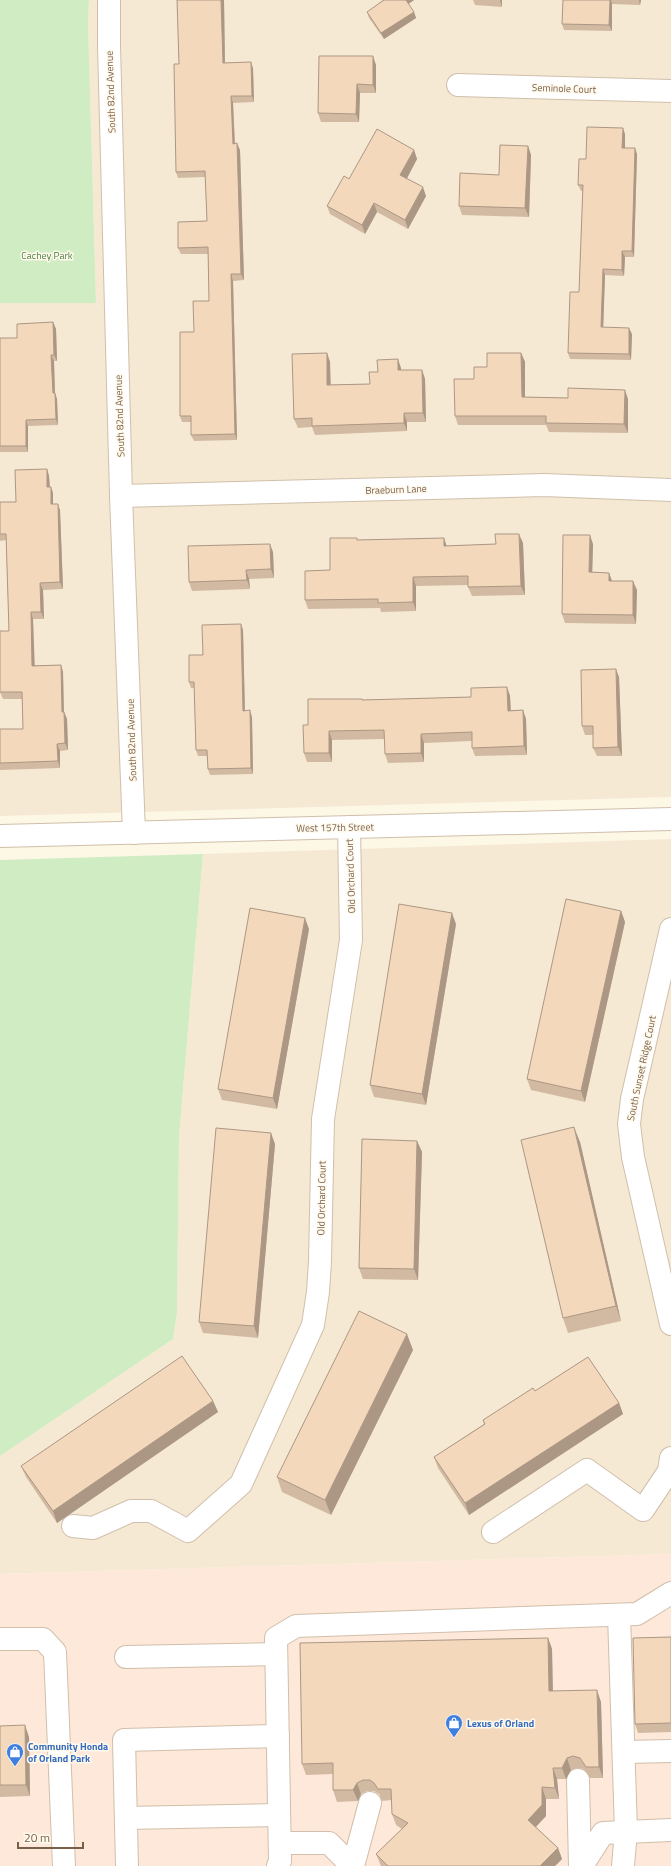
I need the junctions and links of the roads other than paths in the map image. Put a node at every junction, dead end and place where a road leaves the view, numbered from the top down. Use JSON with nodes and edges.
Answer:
{"nodes":[{"id":1,"x":109,"y":0,"type":"edge"},
{"id":2,"x":458,"y":85,"type":"dead end"},
{"id":3,"x":671,"y":91,"type":"edge"},
{"id":4,"x":671,"y":490,"type":"edge"},
{"id":5,"x":121,"y":496,"type":"junction"},
{"id":6,"x":671,"y":819,"type":"edge"},
{"id":7,"x":349,"y":827,"type":"junction"},
{"id":8,"x":134,"y":832,"type":"junction"},
{"id":9,"x":0,"y":836,"type":"edge"},
{"id":10,"x":671,"y":929,"type":"edge"},
{"id":11,"x":671,"y":1324,"type":"edge"},
{"id":12,"x":671,"y":1458,"type":"edge"},
{"id":13,"x":73,"y":1526,"type":"dead end"},
{"id":14,"x":493,"y":1532,"type":"dead end"},
{"id":15,"x":671,"y":1592,"type":"edge"},
{"id":16,"x":620,"y":1615,"type":"junction"},
{"id":17,"x":0,"y":1639,"type":"edge"},
{"id":18,"x":276,"y":1654,"type":"junction"},
{"id":19,"x":126,"y":1657,"type":"dead end"},
{"id":20,"x":278,"y":1736,"type":"junction"},
{"id":21,"x":671,"y":1751,"type":"edge"},
{"id":22,"x":624,"y":1752,"type":"junction"},
{"id":23,"x":578,"y":1780,"type":"dead end"},
{"id":24,"x":370,"y":1804,"type":"dead end"},
{"id":25,"x":279,"y":1815,"type":"junction"},
{"id":26,"x":126,"y":1818,"type":"junction"},
{"id":27,"x":671,"y":1830,"type":"edge"},
{"id":28,"x":626,"y":1831,"type":"junction"},
{"id":29,"x":280,"y":1843,"type":"junction"},
{"id":30,"x":64,"y":1866,"type":"edge"},
{"id":31,"x":127,"y":1866,"type":"edge"},
{"id":32,"x":278,"y":1866,"type":"edge"},
{"id":33,"x":352,"y":1866,"type":"edge"},
{"id":34,"x":581,"y":1866,"type":"edge"},
{"id":35,"x":623,"y":1866,"type":"edge"}],
"edges":[{"from":1,"to":5,"type":"street","name":"South 82nd Avenue"},
{"from":2,"to":3,"type":"street","name":"Seminole Court"},
{"from":4,"to":5,"type":"street","name":"Braeburn Lane"},
{"from":5,"to":8,"type":"street","name":"South 82nd Avenue"},
{"from":6,"to":7,"type":"street","name":"West 157th Street"},
{"from":7,"to":8,"type":"street","name":"West 157th Street"},
{"from":7,"to":13,"type":"street","name":"Old Orchard Court"},
{"from":8,"to":9,"type":"street","name":"West 157th Street"},
{"from":10,"to":11,"type":"street","name":"South Sunset Ridge Court"},
{"from":12,"to":14,"type":"street"},
{"from":15,"to":16,"type":"street"},
{"from":16,"to":18,"type":"street"},
{"from":16,"to":22,"type":"street"},
{"from":17,"to":30,"type":"street"},
{"from":18,"to":19,"type":"street"},
{"from":18,"to":20,"type":"street"},
{"from":20,"to":25,"type":"street"},
{"from":20,"to":26,"type":"street"},
{"from":21,"to":22,"type":"street"},
{"from":22,"to":28,"type":"street"},
{"from":23,"to":34,"type":"street"},
{"from":24,"to":33,"type":"street"},
{"from":25,"to":26,"type":"street"},
{"from":25,"to":29,"type":"street"},
{"from":26,"to":31,"type":"street"},
{"from":27,"to":28,"type":"street"},
{"from":28,"to":34,"type":"street"},
{"from":28,"to":35,"type":"street"},
{"from":29,"to":32,"type":"street"},
{"from":29,"to":33,"type":"street"}]}
